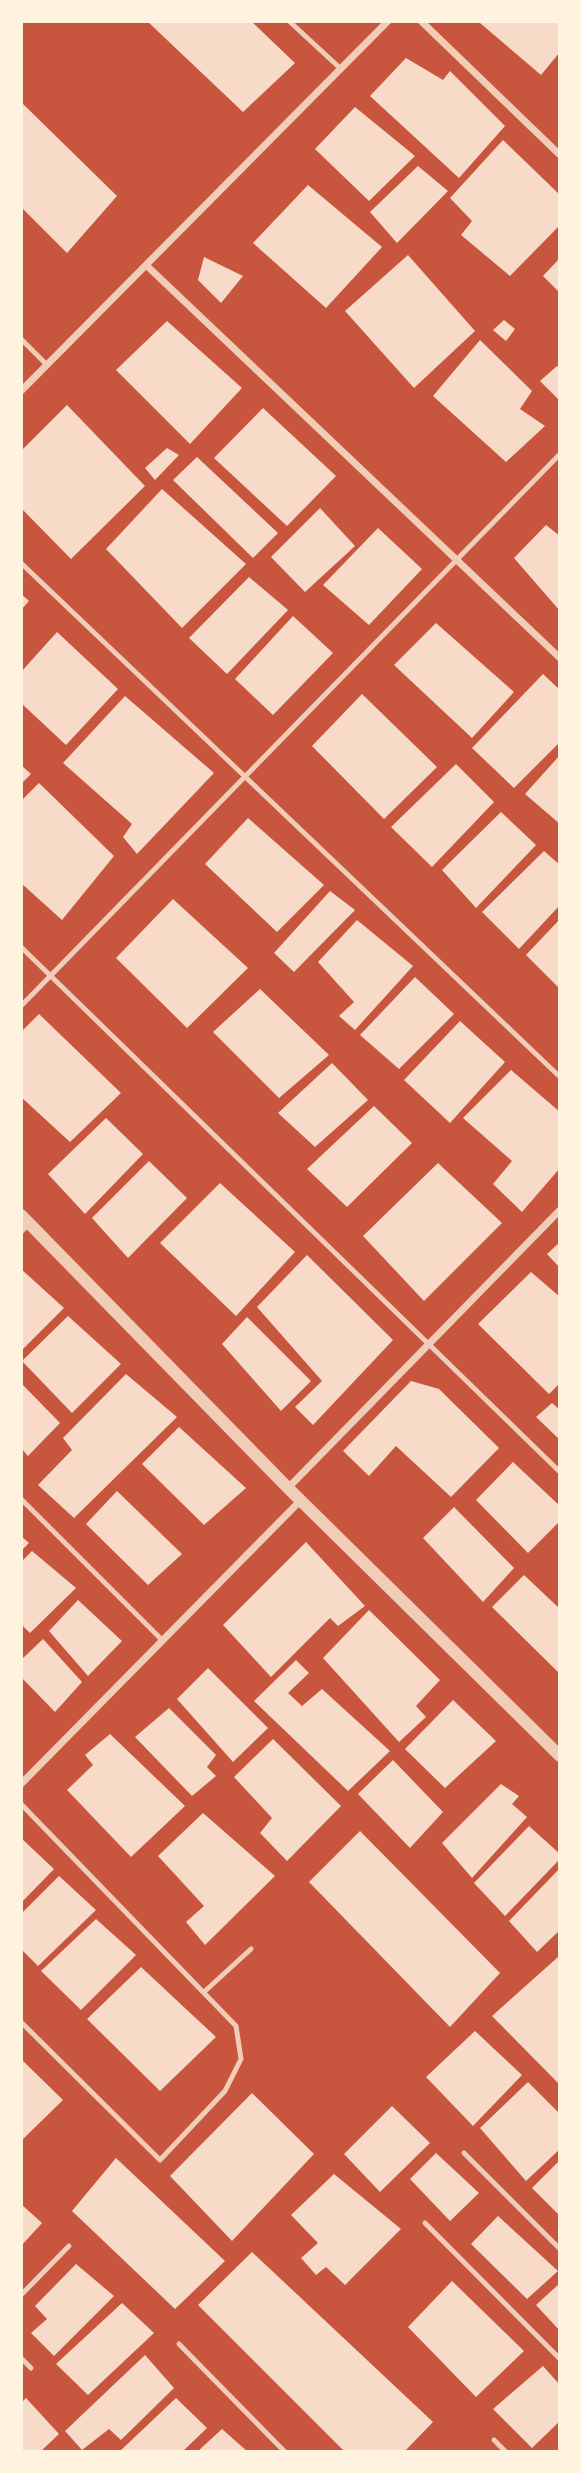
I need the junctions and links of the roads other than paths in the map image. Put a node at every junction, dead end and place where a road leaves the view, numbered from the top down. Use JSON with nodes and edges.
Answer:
{"nodes":[{"id":1,"x":289,"y":21,"type":"edge"},
{"id":2,"x":388,"y":21,"type":"edge"},
{"id":3,"x":421,"y":21,"type":"edge"},
{"id":4,"x":341,"y":69,"type":"junction"},
{"id":5,"x":560,"y":155,"type":"edge"},
{"id":6,"x":146,"y":265,"type":"junction"},
{"id":7,"x":21,"y":339,"type":"edge"},
{"id":8,"x":47,"y":365,"type":"junction"},
{"id":9,"x":21,"y":391,"type":"edge"},
{"id":10,"x":560,"y":454,"type":"edge"},
{"id":11,"x":457,"y":560,"type":"junction"},
{"id":12,"x":21,"y":562,"type":"edge"},
{"id":13,"x":560,"y":658,"type":"edge"},
{"id":14,"x":245,"y":776,"type":"junction"},
{"id":15,"x":21,"y":947,"type":"edge"},
{"id":16,"x":50,"y":976,"type":"junction"},
{"id":17,"x":21,"y":1006,"type":"edge"},
{"id":18,"x":560,"y":1077,"type":"edge"},
{"id":19,"x":560,"y":1210,"type":"edge"},
{"id":20,"x":24,"y":1223,"type":"edge"},
{"id":21,"x":428,"y":1344,"type":"junction"},
{"id":22,"x":560,"y":1472,"type":"edge"},
{"id":23,"x":288,"y":1488,"type":"junction"},
{"id":24,"x":21,"y":1499,"type":"edge"},
{"id":25,"x":301,"y":1500,"type":"junction"},
{"id":26,"x":163,"y":1641,"type":"junction"},
{"id":27,"x":560,"y":1756,"type":"edge"},
{"id":28,"x":22,"y":1779,"type":"edge"},
{"id":29,"x":21,"y":1804,"type":"edge"},
{"id":30,"x":251,"y":1949,"type":"dead end"},
{"id":31,"x":204,"y":1992,"type":"junction"},
{"id":32,"x":21,"y":2022,"type":"edge"},
{"id":33,"x":464,"y":2153,"type":"dead end"},
{"id":34,"x":425,"y":2223,"type":"dead end"},
{"id":35,"x":69,"y":2246,"type":"dead end"},
{"id":36,"x":560,"y":2249,"type":"edge"},
{"id":37,"x":21,"y":2295,"type":"edge"},
{"id":38,"x":179,"y":2344,"type":"dead end"},
{"id":39,"x":21,"y":2358,"type":"edge"},
{"id":40,"x":560,"y":2359,"type":"edge"},
{"id":41,"x":31,"y":2368,"type":"dead end"},
{"id":42,"x":494,"y":2440,"type":"dead end"},
{"id":43,"x":285,"y":2452,"type":"edge"},
{"id":44,"x":506,"y":2452,"type":"edge"}],
"edges":[{"from":1,"to":4,"type":"lane"},
{"from":2,"to":4,"type":"street"},
{"from":3,"to":5,"type":"street"},
{"from":4,"to":6,"type":"street"},
{"from":6,"to":8,"type":"street"},
{"from":6,"to":11,"type":"street"},
{"from":7,"to":8,"type":"lane"},
{"from":8,"to":9,"type":"street"},
{"from":10,"to":11,"type":"lane"},
{"from":11,"to":13,"type":"street"},
{"from":11,"to":14,"type":"lane"},
{"from":12,"to":14,"type":"lane"},
{"from":14,"to":16,"type":"lane"},
{"from":14,"to":18,"type":"lane"},
{"from":15,"to":16,"type":"lane"},
{"from":16,"to":17,"type":"lane"},
{"from":16,"to":21,"type":"lane"},
{"from":19,"to":21,"type":"street"},
{"from":20,"to":23,"type":"street"},
{"from":21,"to":22,"type":"lane"},
{"from":21,"to":23,"type":"street"},
{"from":23,"to":25,"type":"street"},
{"from":24,"to":26,"type":"lane"},
{"from":25,"to":26,"type":"street"},
{"from":25,"to":27,"type":"street"},
{"from":26,"to":28,"type":"street"},
{"from":29,"to":31,"type":"lane"},
{"from":30,"to":31,"type":"lane"},
{"from":31,"to":32,"type":"lane"},
{"from":33,"to":36,"type":"lane"},
{"from":34,"to":40,"type":"lane"},
{"from":35,"to":37,"type":"lane"},
{"from":38,"to":43,"type":"lane"},
{"from":39,"to":41,"type":"lane"},
{"from":42,"to":44,"type":"lane"}]}
